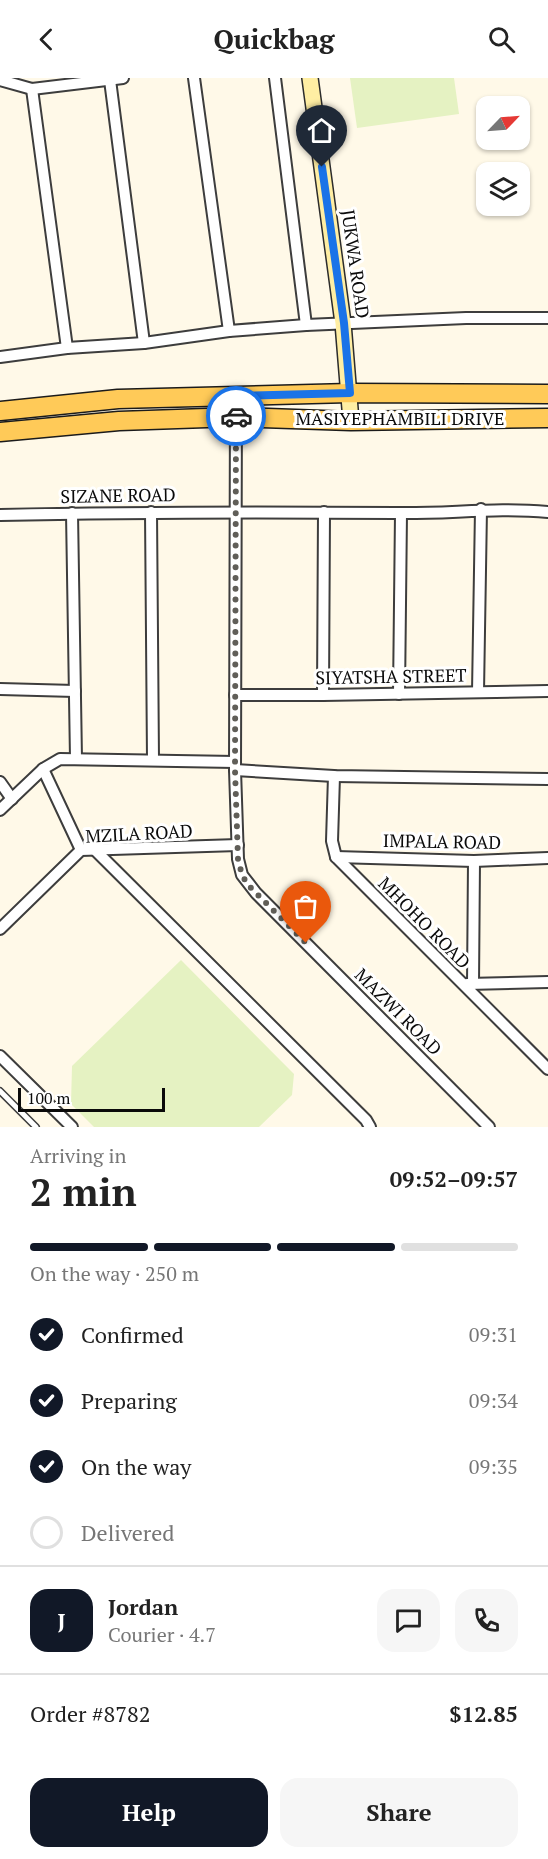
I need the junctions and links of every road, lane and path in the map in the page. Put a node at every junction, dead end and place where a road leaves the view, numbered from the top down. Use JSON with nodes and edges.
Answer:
{"nodes":[{"id":1,"x":123,"y":78,"type":"edge"},
{"id":2,"x":194,"y":78,"type":"edge"},
{"id":3,"x":275,"y":78,"type":"edge"},
{"id":4,"x":310,"y":78,"type":"edge"},
{"id":5,"x":0,"y":80,"type":"edge"},
{"id":6,"x":110,"y":80,"type":"junction"},
{"id":7,"x":32,"y":89,"type":"junction"},
{"id":8,"x":548,"y":318,"type":"edge"},
{"id":9,"x":344,"y":323,"type":"junction"},
{"id":10,"x":306,"y":325,"type":"junction"},
{"id":11,"x":229,"y":331,"type":"junction"},
{"id":12,"x":144,"y":343,"type":"junction"},
{"id":13,"x":67,"y":348,"type":"junction"},
{"id":14,"x":0,"y":357,"type":"edge"},
{"id":15,"x":350,"y":393,"type":"junction"},
{"id":16,"x":548,"y":394,"type":"edge"},
{"id":17,"x":236,"y":396,"type":"junction"},
{"id":18,"x":0,"y":411,"type":"edge"},
{"id":19,"x":236,"y":417,"type":"junction"},
{"id":20,"x":548,"y":418,"type":"edge"},
{"id":21,"x":351,"y":421,"type":"junction"},
{"id":22,"x":0,"y":432,"type":"edge"},
{"id":23,"x":481,"y":509,"type":"junction"},
{"id":24,"x":151,"y":512,"type":"junction"},
{"id":25,"x":237,"y":512,"type":"junction"},
{"id":26,"x":324,"y":512,"type":"junction"},
{"id":27,"x":548,"y":512,"type":"edge"},
{"id":28,"x":72,"y":513,"type":"junction"},
{"id":29,"x":401,"y":513,"type":"junction"},
{"id":30,"x":0,"y":515,"type":"edge"},
{"id":31,"x":0,"y":689,"type":"edge"},
{"id":32,"x":548,"y":690,"type":"edge"},
{"id":33,"x":75,"y":691,"type":"junction"},
{"id":34,"x":478,"y":692,"type":"junction"},
{"id":35,"x":399,"y":694,"type":"junction"},
{"id":36,"x":235,"y":695,"type":"junction"},
{"id":37,"x":323,"y":695,"type":"junction"},
{"id":38,"x":76,"y":759,"type":"junction"},
{"id":39,"x":153,"y":760,"type":"junction"},
{"id":40,"x":235,"y":766,"type":"junction"},
{"id":41,"x":43,"y":769,"type":"junction"},
{"id":42,"x":334,"y":776,"type":"junction"},
{"id":43,"x":548,"y":779,"type":"edge"},
{"id":44,"x":0,"y":782,"type":"edge"},
{"id":45,"x":12,"y":799,"type":"junction"},
{"id":46,"x":0,"y":810,"type":"edge"},
{"id":47,"x":238,"y":845,"type":"junction"},
{"id":48,"x":81,"y":850,"type":"junction"},
{"id":49,"x":95,"y":850,"type":"junction"},
{"id":50,"x":336,"y":857,"type":"junction"},
{"id":51,"x":548,"y":858,"type":"edge"},
{"id":52,"x":474,"y":861,"type":"junction"},
{"id":53,"x":0,"y":929,"type":"edge"},
{"id":54,"x":548,"y":982,"type":"edge"},
{"id":55,"x":461,"y":983,"type":"junction"},
{"id":56,"x":473,"y":984,"type":"junction"},
{"id":57,"x":0,"y":1056,"type":"edge"},
{"id":58,"x":548,"y":1069,"type":"edge"},
{"id":59,"x":0,"y":1091,"type":"edge"},
{"id":60,"x":36,"y":1127,"type":"edge"},
{"id":61,"x":72,"y":1127,"type":"edge"},
{"id":62,"x":370,"y":1127,"type":"edge"},
{"id":63,"x":489,"y":1127,"type":"edge"}],
"edges":[{"from":1,"to":6,"type":"street"},
{"from":2,"to":11,"type":"street"},
{"from":3,"to":10,"type":"street"},
{"from":4,"to":9,"type":"street","name":"JUKWA ROAD"},
{"from":5,"to":7,"type":"street"},
{"from":6,"to":7,"type":"street"},
{"from":6,"to":12,"type":"street"},
{"from":7,"to":13,"type":"street"},
{"from":8,"to":9,"type":"street"},
{"from":9,"to":10,"type":"street"},
{"from":9,"to":15,"type":"street","name":"JUKWA ROAD"},
{"from":10,"to":11,"type":"street"},
{"from":11,"to":12,"type":"street"},
{"from":12,"to":13,"type":"street"},
{"from":13,"to":14,"type":"street"},
{"from":15,"to":16,"type":"main road","name":"MASIYEPHAMBILI DRIVE"},
{"from":15,"to":17,"type":"main road","name":"MASIYEPHAMBILI DRIVE"},
{"from":15,"to":21,"type":"street","name":"JUKWA ROAD"},
{"from":17,"to":18,"type":"main road","name":"MASIYEPHAMBILI DRIVE"},
{"from":17,"to":19,"type":"street","name":"MAZWI ROAD"},
{"from":19,"to":21,"type":"main road","name":"MASIYEPHAMBILI DRIVE"},
{"from":19,"to":22,"type":"main road","name":"MASIYEPHAMBILI DRIVE"},
{"from":19,"to":25,"type":"street","name":"MAZWI ROAD"},
{"from":20,"to":21,"type":"main road","name":"MASIYEPHAMBILI DRIVE"},
{"from":23,"to":27,"type":"street","name":"SIZANE ROAD"},
{"from":23,"to":29,"type":"street","name":"SIZANE ROAD"},
{"from":23,"to":34,"type":"street"},
{"from":24,"to":25,"type":"street","name":"SIZANE ROAD"},
{"from":24,"to":28,"type":"street","name":"SIZANE ROAD"},
{"from":24,"to":39,"type":"street"},
{"from":25,"to":26,"type":"street","name":"SIZANE ROAD"},
{"from":25,"to":36,"type":"street","name":"MAZWI ROAD"},
{"from":26,"to":29,"type":"street","name":"SIZANE ROAD"},
{"from":26,"to":37,"type":"street"},
{"from":28,"to":30,"type":"street","name":"SIZANE ROAD"},
{"from":28,"to":33,"type":"street"},
{"from":29,"to":35,"type":"street"},
{"from":31,"to":33,"type":"street"},
{"from":32,"to":34,"type":"street","name":"SIYATSHA STREET"},
{"from":33,"to":38,"type":"street"},
{"from":34,"to":35,"type":"street","name":"SIYATSHA STREET"},
{"from":35,"to":37,"type":"street","name":"SIYATSHA STREET"},
{"from":36,"to":37,"type":"street","name":"SIYATSHA STREET"},
{"from":36,"to":40,"type":"street","name":"MAZWI ROAD"},
{"from":38,"to":39,"type":"street"},
{"from":38,"to":41,"type":"street"},
{"from":39,"to":40,"type":"street"},
{"from":40,"to":42,"type":"street"},
{"from":40,"to":47,"type":"street","name":"MAZWI ROAD"},
{"from":41,"to":45,"type":"street"},
{"from":41,"to":48,"type":"street"},
{"from":42,"to":43,"type":"street"},
{"from":42,"to":50,"type":"street"},
{"from":44,"to":45,"type":"street"},
{"from":45,"to":46,"type":"street"},
{"from":47,"to":49,"type":"street","name":"MZILA ROAD"},
{"from":47,"to":63,"type":"street","name":"MAZWI ROAD"},
{"from":48,"to":49,"type":"street","name":"MZILA ROAD"},
{"from":48,"to":53,"type":"street","name":"MZILA ROAD"},
{"from":49,"to":62,"type":"street"},
{"from":50,"to":52,"type":"street","name":"IMPALA ROAD"},
{"from":50,"to":55,"type":"street","name":"MHOHO ROAD"},
{"from":51,"to":52,"type":"street","name":"IMPALA ROAD"},
{"from":52,"to":56,"type":"street"},
{"from":54,"to":56,"type":"street"},
{"from":55,"to":56,"type":"street"},
{"from":55,"to":58,"type":"street","name":"MHOHO ROAD"},
{"from":57,"to":61,"type":"street"},
{"from":59,"to":60,"type":"lane"}]}
